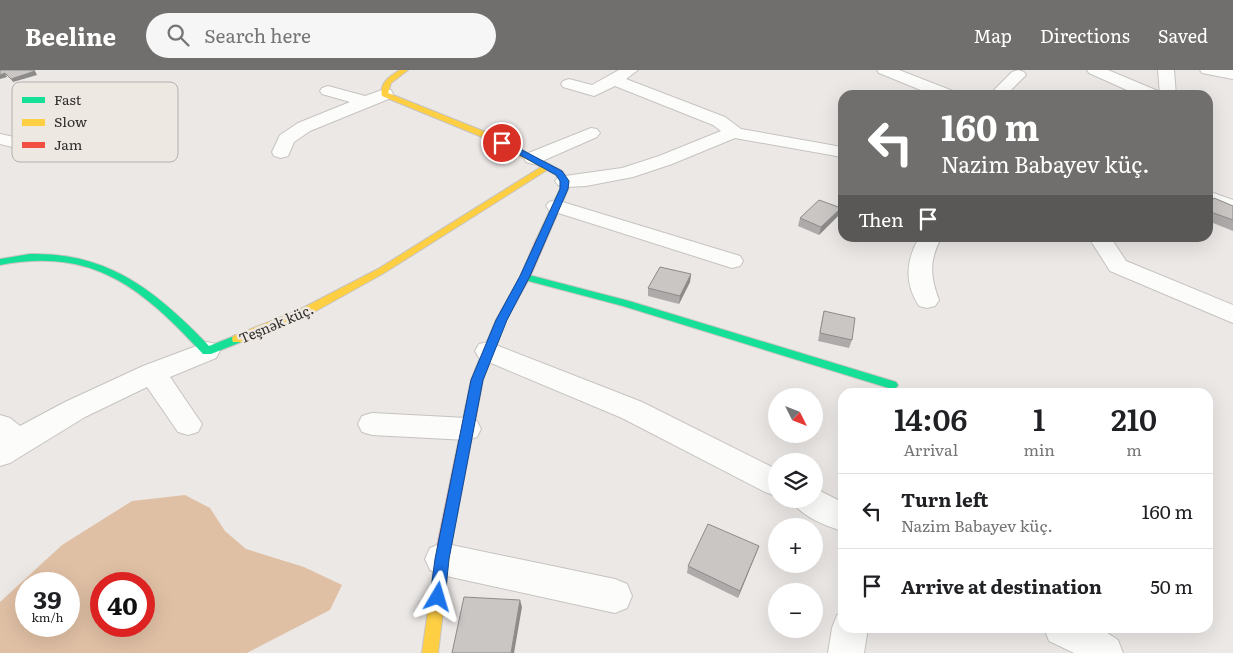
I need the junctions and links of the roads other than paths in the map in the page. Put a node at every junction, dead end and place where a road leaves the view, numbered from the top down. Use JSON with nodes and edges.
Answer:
{"nodes":[{"id":1,"x":405,"y":70,"type":"edge"},
{"id":2,"x":631,"y":70,"type":"edge"},
{"id":3,"x":886,"y":70,"type":"edge"},
{"id":4,"x":1095,"y":70,"type":"edge"},
{"id":5,"x":1166,"y":70,"type":"edge"},
{"id":6,"x":1208,"y":70,"type":"edge"},
{"id":7,"x":1233,"y":74,"type":"edge"},
{"id":8,"x":1018,"y":75,"type":"dead end"},
{"id":9,"x":616,"y":80,"type":"junction"},
{"id":10,"x":569,"y":84,"type":"dead end"},
{"id":11,"x":934,"y":90,"type":"edge"},
{"id":12,"x":1002,"y":90,"type":"edge"},
{"id":13,"x":1141,"y":90,"type":"edge"},
{"id":14,"x":1168,"y":90,"type":"edge"},
{"id":15,"x":328,"y":91,"type":"dead end"},
{"id":16,"x":385,"y":94,"type":"junction"},
{"id":17,"x":365,"y":101,"type":"junction"},
{"id":18,"x":591,"y":133,"type":"dead end"},
{"id":19,"x":735,"y":133,"type":"junction"},
{"id":20,"x":838,"y":151,"type":"edge"},
{"id":21,"x":281,"y":152,"type":"dead end"},
{"id":22,"x":541,"y":162,"type":"junction"},
{"id":23,"x":565,"y":181,"type":"junction"},
{"id":24,"x":1213,"y":199,"type":"edge"},
{"id":25,"x":556,"y":206,"type":"junction"},
{"id":26,"x":1233,"y":208,"type":"edge"},
{"id":27,"x":928,"y":242,"type":"edge"},
{"id":28,"x":1103,"y":242,"type":"edge"},
{"id":29,"x":0,"y":262,"type":"edge"},
{"id":30,"x":732,"y":262,"type":"dead end"},
{"id":31,"x":525,"y":276,"type":"junction"},
{"id":32,"x":927,"y":300,"type":"dead end"},
{"id":33,"x":1233,"y":315,"type":"edge"},
{"id":34,"x":207,"y":350,"type":"junction"},
{"id":35,"x":488,"y":351,"type":"junction"},
{"id":36,"x":152,"y":373,"type":"junction"},
{"id":37,"x":892,"y":385,"type":"dead end"},
{"id":38,"x":188,"y":424,"type":"dead end"},
{"id":39,"x":372,"y":424,"type":"dead end"},
{"id":40,"x":467,"y":429,"type":"junction"},
{"id":41,"x":6,"y":441,"type":"edge"},
{"id":42,"x":768,"y":479,"type":"edge"},
{"id":43,"x":823,"y":507,"type":"edge"},
{"id":44,"x":838,"y":515,"type":"edge"},
{"id":45,"x":442,"y":559,"type":"junction"},
{"id":46,"x":615,"y":596,"type":"dead end"},
{"id":47,"x":849,"y":633,"type":"edge"},
{"id":48,"x":1073,"y":633,"type":"edge"},
{"id":49,"x":430,"y":653,"type":"edge"},
{"id":50,"x":846,"y":653,"type":"edge"},
{"id":51,"x":1105,"y":653,"type":"edge"}],
"edges":[{"from":1,"to":16,"type":"street"},
{"from":2,"to":9,"type":"street"},
{"from":3,"to":11,"type":"street"},
{"from":4,"to":13,"type":"street"},
{"from":5,"to":14,"type":"street"},
{"from":6,"to":7,"type":"street"},
{"from":8,"to":12,"type":"street"},
{"from":9,"to":10,"type":"street"},
{"from":9,"to":19,"type":"street"},
{"from":15,"to":17,"type":"street"},
{"from":16,"to":17,"type":"street"},
{"from":16,"to":22,"type":"street"},
{"from":17,"to":21,"type":"street"},
{"from":18,"to":22,"type":"street"},
{"from":19,"to":20,"type":"street"},
{"from":19,"to":23,"type":"street"},
{"from":22,"to":23,"type":"street"},
{"from":22,"to":34,"type":"street","name":"Teşnək küç."},
{"from":23,"to":25,"type":"street"},
{"from":24,"to":26,"type":"street"},
{"from":25,"to":30,"type":"street"},
{"from":25,"to":31,"type":"street"},
{"from":27,"to":32,"type":"street"},
{"from":28,"to":33,"type":"street"},
{"from":29,"to":34,"type":"street"},
{"from":31,"to":35,"type":"street"},
{"from":31,"to":37,"type":"street"},
{"from":34,"to":36,"type":"street"},
{"from":35,"to":40,"type":"street"},
{"from":35,"to":42,"type":"street"},
{"from":36,"to":38,"type":"street"},
{"from":36,"to":41,"type":"street"},
{"from":39,"to":40,"type":"street"},
{"from":40,"to":45,"type":"street"},
{"from":43,"to":44,"type":"street"},
{"from":45,"to":46,"type":"street"},
{"from":45,"to":49,"type":"street"},
{"from":47,"to":50,"type":"street"},
{"from":48,"to":51,"type":"street"}]}
